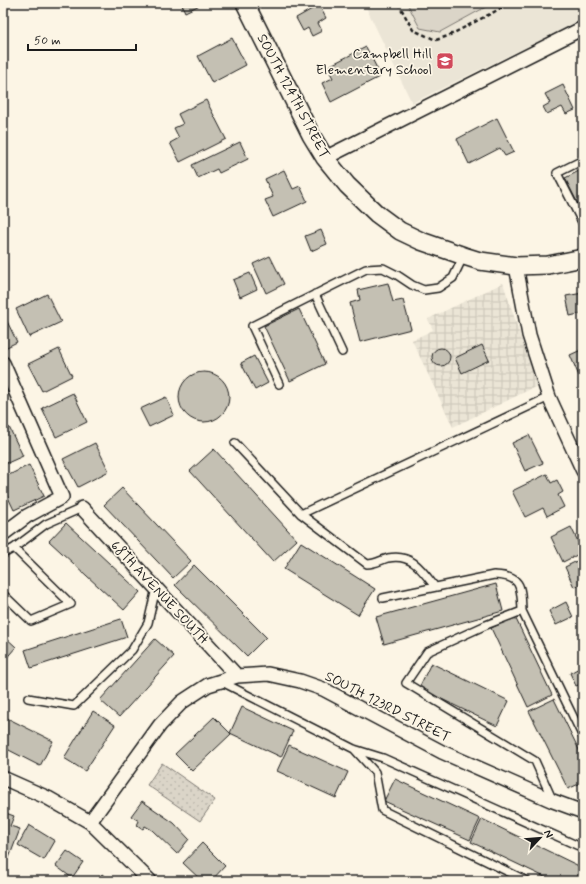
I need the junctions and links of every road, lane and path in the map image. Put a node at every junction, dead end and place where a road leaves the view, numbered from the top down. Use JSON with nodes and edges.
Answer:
{"nodes":[{"id":1,"x":245,"y":3,"type":"edge"},
{"id":2,"x":398,"y":3,"type":"edge"},
{"id":3,"x":511,"y":3,"type":"edge"},
{"id":4,"x":583,"y":28,"type":"edge"},
{"id":5,"x":325,"y":158,"type":"junction"},
{"id":6,"x":583,"y":160,"type":"edge"},
{"id":7,"x":583,"y":224,"type":"edge"},
{"id":8,"x":464,"y":256,"type":"junction"},
{"id":9,"x":583,"y":258,"type":"edge"},
{"id":10,"x":516,"y":266,"type":"junction"},
{"id":11,"x":315,"y":294,"type":"junction"},
{"id":12,"x":342,"y":352,"type":"dead end"},
{"id":13,"x":3,"y":363,"type":"edge"},
{"id":14,"x":279,"y":384,"type":"dead end"},
{"id":15,"x":549,"y":397,"type":"junction"},
{"id":16,"x":235,"y":443,"type":"dead end"},
{"id":17,"x":583,"y":471,"type":"edge"},
{"id":18,"x":82,"y":508,"type":"joint"},
{"id":19,"x":301,"y":514,"type":"junction"},
{"id":20,"x":3,"y":534,"type":"edge"},
{"id":21,"x":14,"y":548,"type":"junction"},
{"id":22,"x":3,"y":554,"type":"edge"},
{"id":23,"x":435,"y":587,"type":"junction"},
{"id":24,"x":156,"y":588,"type":"junction"},
{"id":25,"x":3,"y":594,"type":"edge"},
{"id":26,"x":383,"y":598,"type":"dead end"},
{"id":27,"x":522,"y":611,"type":"junction"},
{"id":28,"x":237,"y":676,"type":"junction"},
{"id":29,"x":220,"y":681,"type":"junction"},
{"id":30,"x":28,"y":698,"type":"dead end"},
{"id":31,"x":583,"y":737,"type":"edge"},
{"id":32,"x":354,"y":749,"type":"junction"},
{"id":33,"x":3,"y":778,"type":"edge"},
{"id":34,"x":553,"y":801,"type":"junction"},
{"id":35,"x":583,"y":812,"type":"edge"},
{"id":36,"x":90,"y":822,"type":"junction"},
{"id":37,"x":583,"y":848,"type":"edge"},
{"id":38,"x":150,"y":881,"type":"edge"},
{"id":39,"x":527,"y":881,"type":"edge"}],
"edges":[{"from":1,"to":5,"type":"street","name":"SOUTH 124TH STREET"},
{"from":2,"to":3,"type":"path"},
{"from":4,"to":5,"type":"street"},
{"from":5,"to":8,"type":"street","name":"SOUTH 124TH STREET"},
{"from":6,"to":7,"type":"lane"},
{"from":8,"to":10,"type":"street","name":"SOUTH 124TH STREET"},
{"from":8,"to":11,"type":"lane"},
{"from":9,"to":10,"type":"street"},
{"from":10,"to":15,"type":"street"},
{"from":11,"to":12,"type":"lane"},
{"from":11,"to":14,"type":"lane"},
{"from":13,"to":20,"type":"street"},
{"from":15,"to":17,"type":"street"},
{"from":15,"to":19,"type":"lane"},
{"from":16,"to":19,"type":"lane"},
{"from":18,"to":21,"type":"lane"},
{"from":18,"to":24,"type":"street","name":"68TH AVENUE SOUTH"},
{"from":19,"to":23,"type":"lane"},
{"from":21,"to":22,"type":"lane"},
{"from":21,"to":25,"type":"lane"},
{"from":23,"to":26,"type":"lane"},
{"from":23,"to":27,"type":"lane"},
{"from":24,"to":28,"type":"street","name":"68TH AVENUE SOUTH"},
{"from":24,"to":30,"type":"lane"},
{"from":27,"to":31,"type":"lane"},
{"from":27,"to":34,"type":"lane"},
{"from":28,"to":29,"type":"street","name":"SOUTH 123RD STREET"},
{"from":28,"to":34,"type":"street","name":"SOUTH 123RD STREET"},
{"from":29,"to":32,"type":"lane"},
{"from":29,"to":36,"type":"street","name":"SOUTH 123RD STREET"},
{"from":32,"to":37,"type":"lane"},
{"from":32,"to":39,"type":"lane"},
{"from":33,"to":36,"type":"street"},
{"from":34,"to":35,"type":"street","name":"SOUTH 123RD STREET"},
{"from":36,"to":38,"type":"street"}]}
